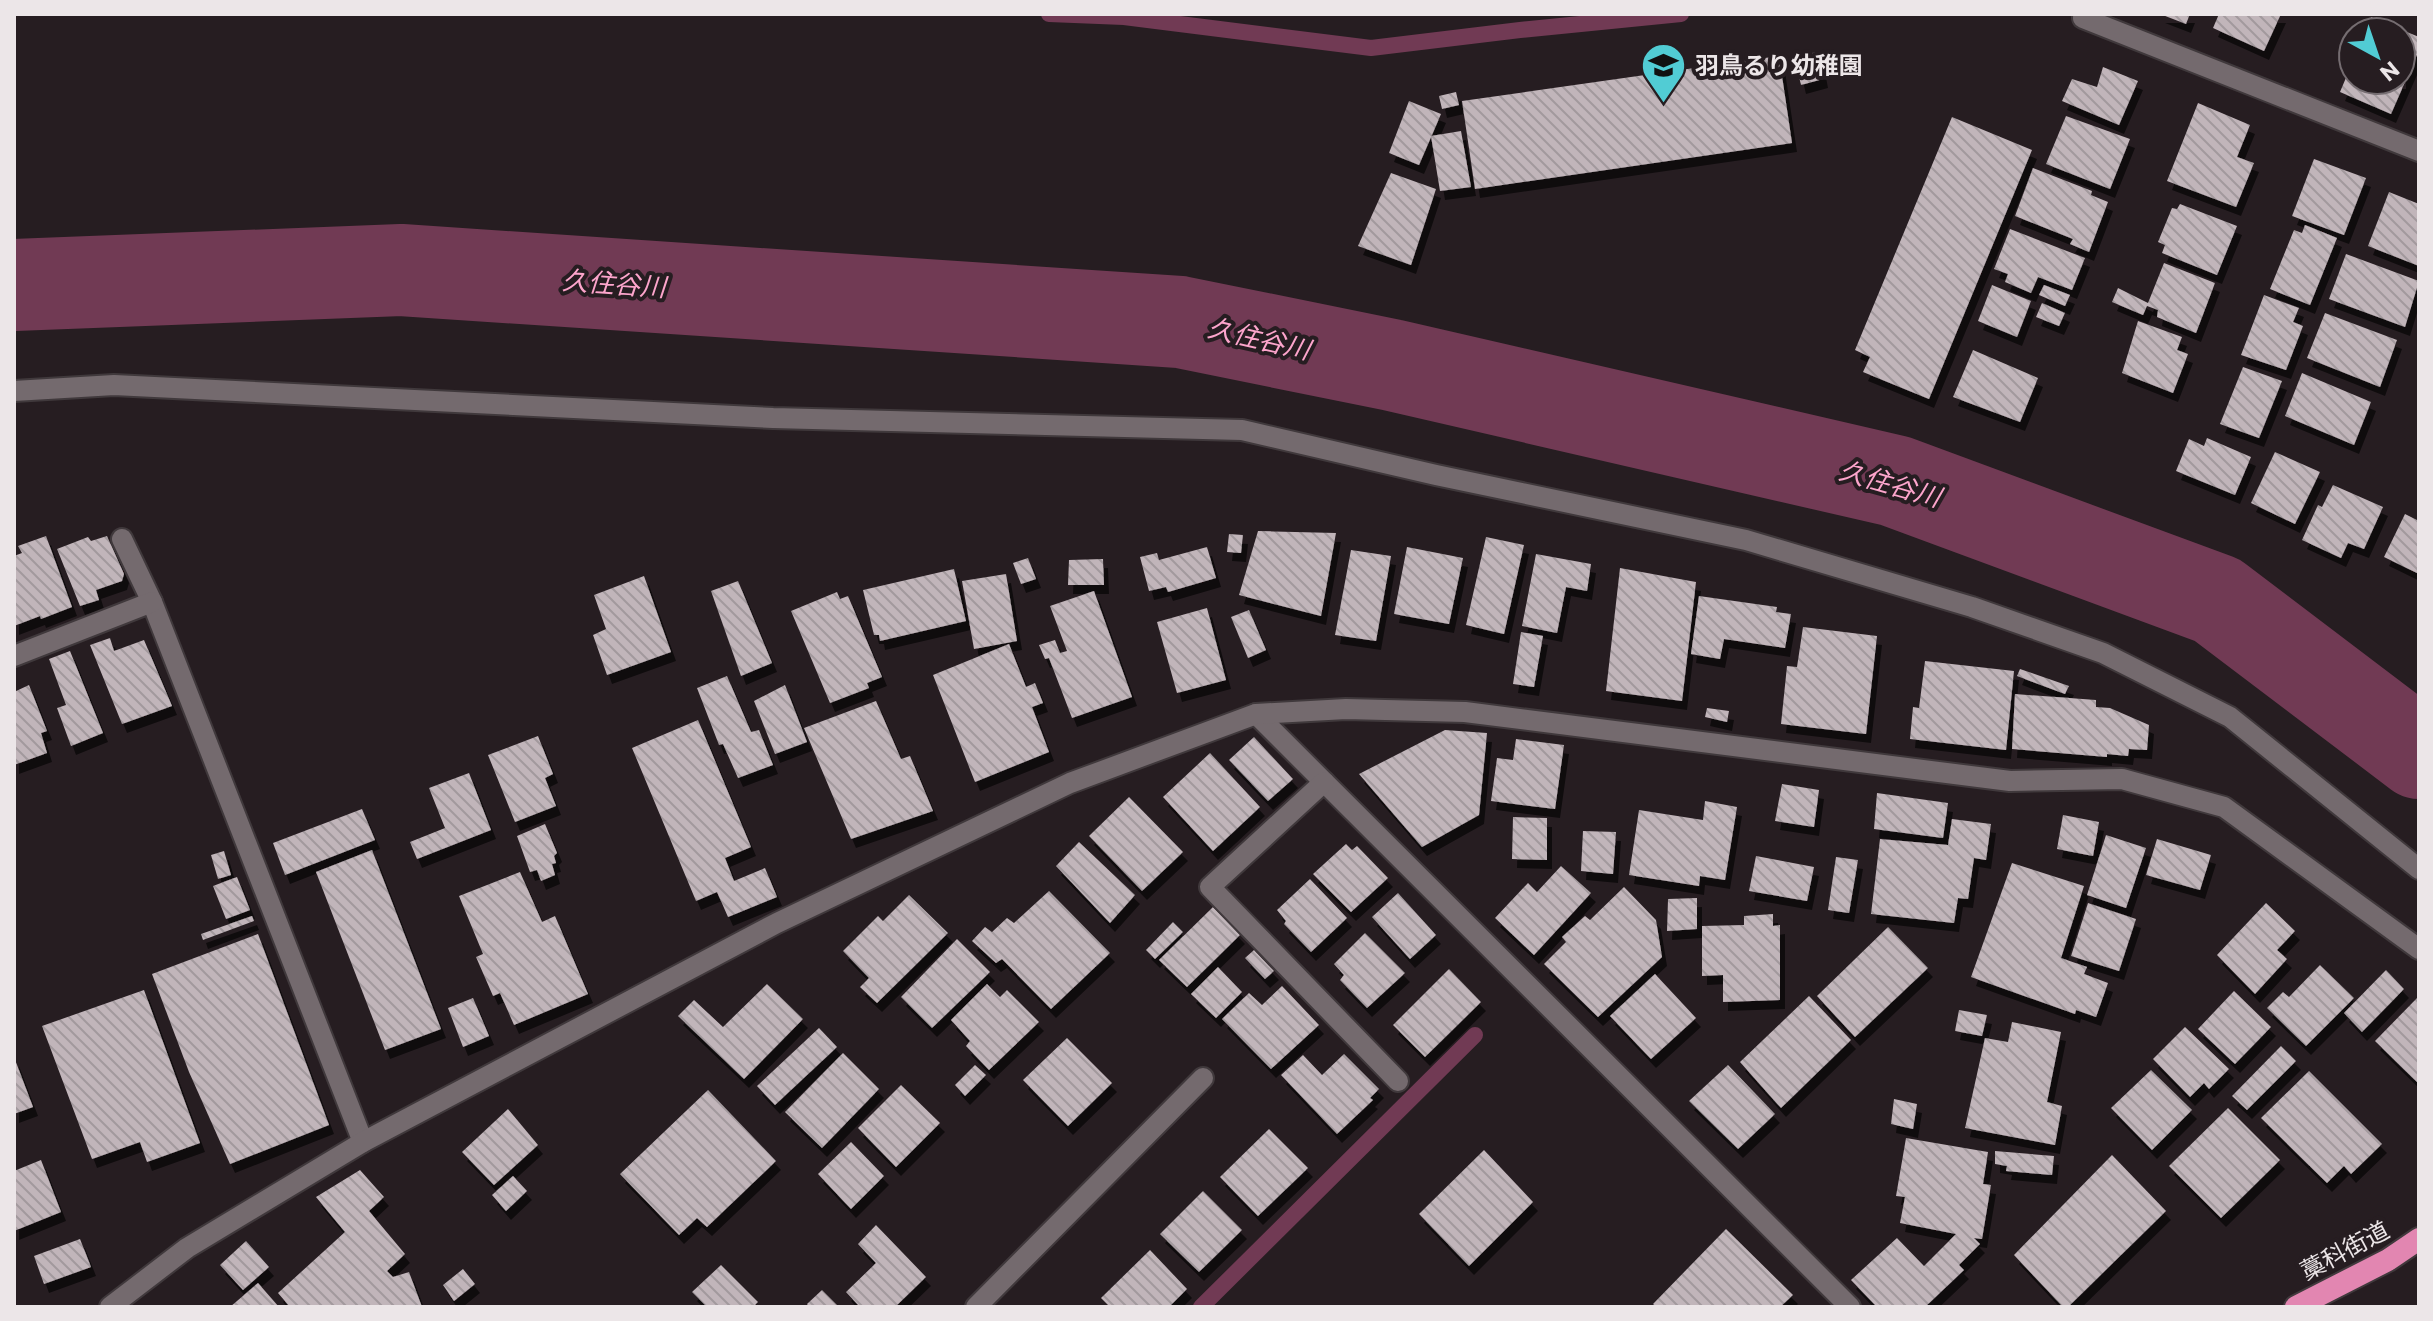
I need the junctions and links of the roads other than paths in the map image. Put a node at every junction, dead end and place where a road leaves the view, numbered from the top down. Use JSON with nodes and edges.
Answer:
{"nodes":[{"id":1,"x":2083,"y":18,"type":"dead end"},
{"id":2,"x":2419,"y":151,"type":"edge"},
{"id":3,"x":14,"y":391,"type":"edge"},
{"id":4,"x":122,"y":539,"type":"dead end"},
{"id":5,"x":152,"y":602,"type":"junction"},
{"id":6,"x":14,"y":656,"type":"edge"},
{"id":7,"x":1256,"y":714,"type":"junction"},
{"id":8,"x":1324,"y":782,"type":"junction"},
{"id":9,"x":2419,"y":869,"type":"edge"},
{"id":10,"x":2419,"y":949,"type":"edge"},
{"id":11,"x":1203,"y":1078,"type":"dead end"},
{"id":12,"x":1398,"y":1081,"type":"dead end"},
{"id":13,"x":363,"y":1142,"type":"junction"},
{"id":14,"x":2419,"y":1239,"type":"edge"},
{"id":15,"x":110,"y":1307,"type":"edge"},
{"id":16,"x":976,"y":1307,"type":"edge"},
{"id":17,"x":1850,"y":1307,"type":"edge"},
{"id":18,"x":2296,"y":1307,"type":"edge"}],
"edges":[{"from":1,"to":2,"type":"street"},
{"from":3,"to":9,"type":"street"},
{"from":4,"to":5,"type":"street"},
{"from":5,"to":6,"type":"street"},
{"from":5,"to":13,"type":"street"},
{"from":7,"to":8,"type":"street"},
{"from":7,"to":10,"type":"street"},
{"from":7,"to":13,"type":"street"},
{"from":8,"to":12,"type":"street"},
{"from":8,"to":17,"type":"street"},
{"from":11,"to":16,"type":"street"},
{"from":13,"to":15,"type":"street"},
{"from":14,"to":18,"type":"highway","name":"藁科街道"}]}
